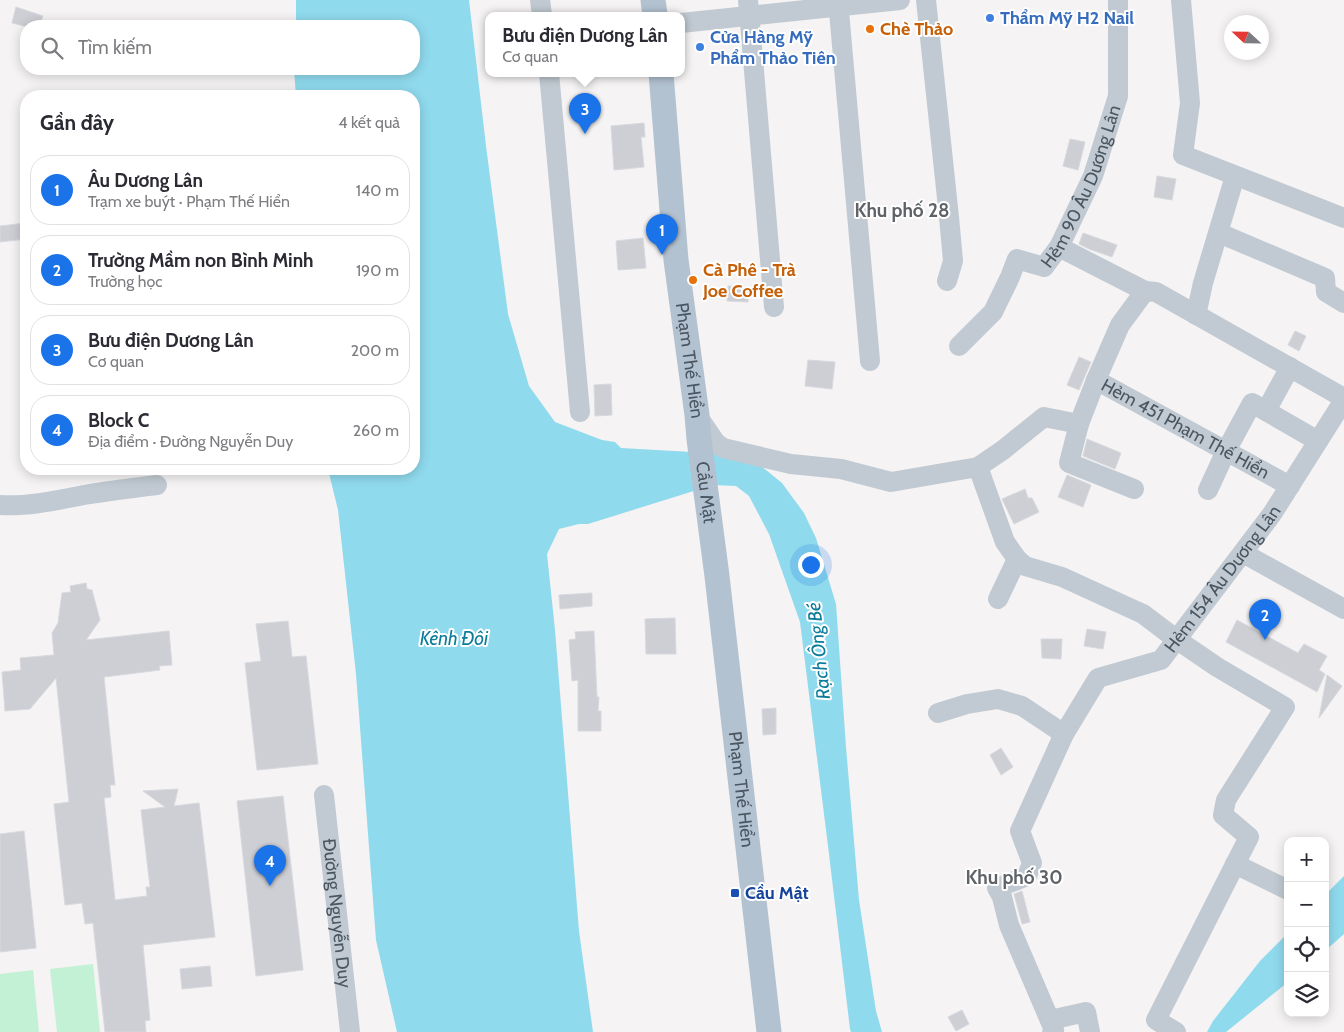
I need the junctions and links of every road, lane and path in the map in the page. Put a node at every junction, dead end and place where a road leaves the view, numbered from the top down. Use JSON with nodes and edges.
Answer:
{"nodes":[{"id":1,"x":900,"y":0,"type":"edge"},
{"id":2,"x":926,"y":0,"type":"edge"},
{"id":3,"x":1118,"y":0,"type":"edge"},
{"id":4,"x":1181,"y":0,"type":"edge"},
{"id":5,"x":838,"y":3,"type":"edge"},
{"id":6,"x":748,"y":8,"type":"edge"},
{"id":7,"x":685,"y":22,"type":"edge"},
{"id":8,"x":549,"y":77,"type":"edge"},
{"id":9,"x":660,"y":77,"type":"edge"},
{"id":10,"x":1235,"y":176,"type":"junction"},
{"id":11,"x":1344,"y":218,"type":"edge"},
{"id":12,"x":1219,"y":233,"type":"junction"},
{"id":13,"x":1059,"y":247,"type":"junction"},
{"id":14,"x":947,"y":281,"type":"dead end"},
{"id":15,"x":1145,"y":291,"type":"junction"},
{"id":16,"x":1344,"y":303,"type":"edge"},
{"id":17,"x":774,"y":307,"type":"dead end"},
{"id":18,"x":1196,"y":315,"type":"junction"},
{"id":19,"x":958,"y":346,"type":"dead end"},
{"id":20,"x":870,"y":361,"type":"dead end"},
{"id":21,"x":1290,"y":367,"type":"junction"},
{"id":22,"x":1096,"y":380,"type":"junction"},
{"id":23,"x":1344,"y":399,"type":"edge"},
{"id":24,"x":1266,"y":411,"type":"junction"},
{"id":25,"x":580,"y":412,"type":"dead end"},
{"id":26,"x":1079,"y":424,"type":"junction"},
{"id":27,"x":698,"y":427,"type":"junction"},
{"id":28,"x":1318,"y":441,"type":"junction"},
{"id":29,"x":1226,"y":451,"type":"junction"},
{"id":30,"x":978,"y":468,"type":"junction"},
{"id":31,"x":157,"y":485,"type":"dead end"},
{"id":32,"x":1290,"y":486,"type":"junction"},
{"id":33,"x":1134,"y":489,"type":"dead end"},
{"id":34,"x":1208,"y":490,"type":"dead end"},
{"id":35,"x":0,"y":506,"type":"edge"},
{"id":36,"x":713,"y":548,"type":"joint"},
{"id":37,"x":1243,"y":553,"type":"junction"},
{"id":38,"x":1017,"y":559,"type":"junction"},
{"id":39,"x":998,"y":599,"type":"dead end"},
{"id":40,"x":1344,"y":609,"type":"edge"},
{"id":41,"x":1176,"y":640,"type":"junction"},
{"id":42,"x":938,"y":713,"type":"dead end"},
{"id":43,"x":1064,"y":734,"type":"junction"},
{"id":44,"x":324,"y":795,"type":"dead end"},
{"id":45,"x":1235,"y":864,"type":"junction"},
{"id":46,"x":1284,"y":888,"type":"edge"},
{"id":47,"x":1051,"y":1026,"type":"edge"},
{"id":48,"x":350,"y":1032,"type":"edge"},
{"id":49,"x":768,"y":1032,"type":"edge"},
{"id":50,"x":1090,"y":1032,"type":"edge"},
{"id":51,"x":1176,"y":1032,"type":"edge"}],
"edges":[{"from":1,"to":5,"type":"street"},
{"from":2,"to":14,"type":"street"},
{"from":3,"to":13,"type":"street","name":"Hẻm 90 Âu Dương Lân"},
{"from":4,"to":10,"type":"street"},
{"from":5,"to":6,"type":"street"},
{"from":5,"to":20,"type":"street"},
{"from":6,"to":7,"type":"street"},
{"from":6,"to":17,"type":"street"},
{"from":8,"to":25,"type":"street"},
{"from":9,"to":27,"type":"main road","name":"Phạm Thế Hiển"},
{"from":10,"to":11,"type":"street"},
{"from":10,"to":12,"type":"street"},
{"from":12,"to":16,"type":"street"},
{"from":12,"to":18,"type":"street"},
{"from":13,"to":15,"type":"street"},
{"from":13,"to":19,"type":"street","name":"Hẻm 90 Âu Dương Lân"},
{"from":15,"to":18,"type":"street"},
{"from":15,"to":22,"type":"street"},
{"from":18,"to":21,"type":"street"},
{"from":21,"to":23,"type":"street"},
{"from":21,"to":24,"type":"street"},
{"from":22,"to":26,"type":"street","name":"Hẻm 451 Phạm Thế Hiển"},
{"from":22,"to":29,"type":"street","name":"Hẻm 451 Phạm Thế Hiển"},
{"from":23,"to":28,"type":"street","name":"Hẻm 154 Âu Dương Lân"},
{"from":24,"to":28,"type":"street"},
{"from":24,"to":29,"type":"street"},
{"from":26,"to":30,"type":"street"},
{"from":26,"to":33,"type":"street","name":"Hẻm 451 Phạm Thế Hiển"},
{"from":27,"to":30,"type":"street"},
{"from":27,"to":36,"type":"main road","name":"Cầu Mật"},
{"from":28,"to":32,"type":"street","name":"Hẻm 154 Âu Dương Lân"},
{"from":29,"to":32,"type":"street","name":"Hẻm 451 Phạm Thế Hiển"},
{"from":29,"to":34,"type":"street"},
{"from":30,"to":38,"type":"street"},
{"from":31,"to":35,"type":"street"},
{"from":32,"to":37,"type":"street","name":"Hẻm 154 Âu Dương Lân"},
{"from":36,"to":49,"type":"main road","name":"Phạm Thế Hiển"},
{"from":37,"to":40,"type":"street"},
{"from":37,"to":41,"type":"street","name":"Hẻm 154 Âu Dương Lân"},
{"from":38,"to":39,"type":"street"},
{"from":38,"to":41,"type":"street"},
{"from":41,"to":43,"type":"street","name":"Hẻm 154 Âu Dương Lân"},
{"from":41,"to":45,"type":"street"},
{"from":42,"to":43,"type":"street"},
{"from":43,"to":47,"type":"street","name":"Hẻm 154 Âu Dương Lân"},
{"from":44,"to":48,"type":"street","name":"Đường Nguyễn Duy"},
{"from":45,"to":46,"type":"street"},
{"from":45,"to":51,"type":"street"},
{"from":47,"to":50,"type":"street"}]}
